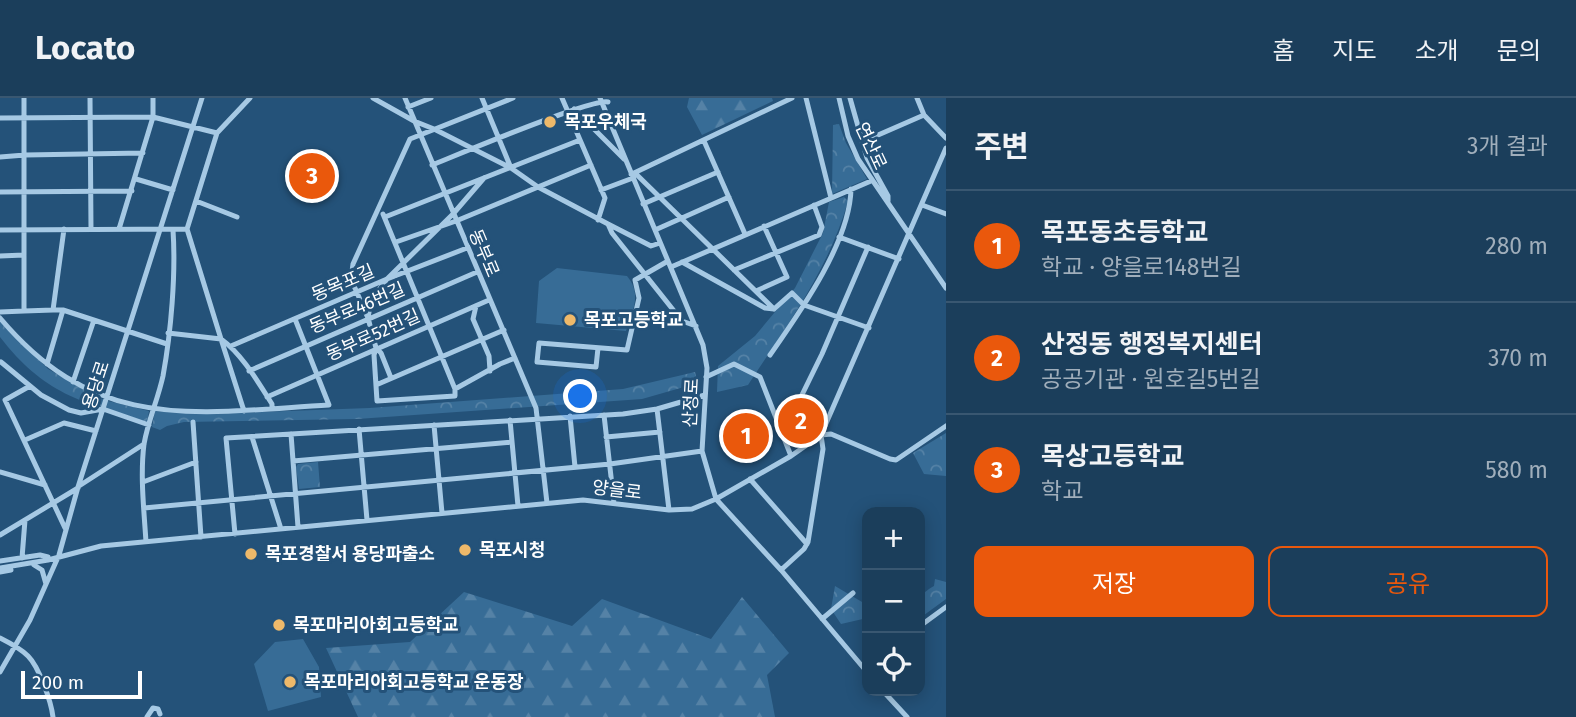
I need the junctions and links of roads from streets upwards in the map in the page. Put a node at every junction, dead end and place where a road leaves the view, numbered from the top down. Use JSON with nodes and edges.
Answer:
{"nodes":[{"id":1,"x":24,"y":98,"type":"edge"},
{"id":2,"x":90,"y":98,"type":"edge"},
{"id":3,"x":153,"y":98,"type":"edge"},
{"id":4,"x":202,"y":98,"type":"edge"},
{"id":5,"x":208,"y":98,"type":"edge"},
{"id":6,"x":250,"y":98,"type":"edge"},
{"id":7,"x":373,"y":98,"type":"edge"},
{"id":8,"x":405,"y":98,"type":"edge"},
{"id":9,"x":431,"y":98,"type":"edge"},
{"id":10,"x":482,"y":98,"type":"edge"},
{"id":11,"x":513,"y":98,"type":"edge"},
{"id":12,"x":562,"y":98,"type":"edge"},
{"id":13,"x":792,"y":98,"type":"edge"},
{"id":14,"x":806,"y":98,"type":"edge"},
{"id":15,"x":839,"y":98,"type":"edge"},
{"id":16,"x":850,"y":98,"type":"edge"},
{"id":17,"x":917,"y":98,"type":"edge"},
{"id":18,"x":603,"y":100,"type":"edge"},
{"id":19,"x":200,"y":107,"type":"junction"},
{"id":20,"x":408,"y":107,"type":"junction"},
{"id":21,"x":486,"y":108,"type":"junction"},
{"id":22,"x":571,"y":111,"type":"junction"},
{"id":23,"x":924,"y":115,"type":"junction"},
{"id":24,"x":153,"y":117,"type":"junction"},
{"id":25,"x":0,"y":118,"type":"edge"},
{"id":26,"x":24,"y":118,"type":"junction"},
{"id":27,"x":90,"y":118,"type":"junction"},
{"id":28,"x":414,"y":121,"type":"junction"},
{"id":29,"x":194,"y":127,"type":"junction"},
{"id":30,"x":434,"y":129,"type":"junction"},
{"id":31,"x":216,"y":133,"type":"junction"},
{"id":32,"x":419,"y":134,"type":"junction"},
{"id":33,"x":499,"y":138,"type":"junction"},
{"id":34,"x":946,"y":138,"type":"edge"},
{"id":35,"x":580,"y":140,"type":"junction"},
{"id":36,"x":704,"y":141,"type":"junction"},
{"id":37,"x":862,"y":142,"type":"junction"},
{"id":38,"x":946,"y":148,"type":"edge"},
{"id":39,"x":473,"y":149,"type":"junction"},
{"id":40,"x":143,"y":153,"type":"junction"},
{"id":41,"x":90,"y":154,"type":"junction"},
{"id":42,"x":25,"y":155,"type":"junction"},
{"id":43,"x":0,"y":157,"type":"edge"},
{"id":44,"x":625,"y":161,"type":"junction"},
{"id":45,"x":432,"y":165,"type":"junction"},
{"id":46,"x":591,"y":165,"type":"junction"},
{"id":47,"x":511,"y":168,"type":"junction"},
{"id":48,"x":718,"y":172,"type":"junction"},
{"id":49,"x":632,"y":176,"type":"junction"},
{"id":50,"x":484,"y":178,"type":"junction"},
{"id":51,"x":136,"y":179,"type":"junction"},
{"id":52,"x":871,"y":181,"type":"junction"},
{"id":53,"x":538,"y":187,"type":"junction"},
{"id":54,"x":850,"y":189,"type":"junction"},
{"id":55,"x":173,"y":190,"type":"junction"},
{"id":56,"x":601,"y":190,"type":"junction"},
{"id":57,"x":91,"y":191,"type":"junction"},
{"id":58,"x":132,"y":191,"type":"junction"},
{"id":59,"x":0,"y":192,"type":"edge"},
{"id":60,"x":25,"y":192,"type":"junction"},
{"id":61,"x":444,"y":192,"type":"junction"},
{"id":62,"x":661,"y":196,"type":"junction"},
{"id":63,"x":729,"y":197,"type":"junction"},
{"id":64,"x":831,"y":198,"type":"junction"},
{"id":65,"x":196,"y":201,"type":"junction"},
{"id":66,"x":888,"y":201,"type":"junction"},
{"id":67,"x":643,"y":204,"type":"junction"},
{"id":68,"x":814,"y":205,"type":"junction"},
{"id":69,"x":922,"y":205,"type":"junction"},
{"id":70,"x":380,"y":207,"type":"junction"},
{"id":71,"x":453,"y":214,"type":"junction"},
{"id":72,"x":946,"y":214,"type":"edge"},
{"id":73,"x":237,"y":216,"type":"dead end"},
{"id":74,"x":384,"y":217,"type":"junction"},
{"id":75,"x":682,"y":217,"type":"junction"},
{"id":76,"x":598,"y":220,"type":"junction"},
{"id":77,"x":456,"y":221,"type":"junction"},
{"id":78,"x":607,"y":224,"type":"junction"},
{"id":79,"x":764,"y":226,"type":"junction"},
{"id":80,"x":438,"y":228,"type":"junction"},
{"id":81,"x":64,"y":229,"type":"junction"},
{"id":82,"x":91,"y":229,"type":"junction"},
{"id":83,"x":119,"y":229,"type":"junction"},
{"id":84,"x":160,"y":229,"type":"junction"},
{"id":85,"x":187,"y":229,"type":"junction"},
{"id":86,"x":0,"y":230,"type":"edge"},
{"id":87,"x":25,"y":230,"type":"junction"},
{"id":88,"x":173,"y":230,"type":"junction"},
{"id":89,"x":654,"y":230,"type":"junction"},
{"id":90,"x":910,"y":233,"type":"junction"},
{"id":91,"x":745,"y":234,"type":"junction"},
{"id":92,"x":839,"y":237,"type":"junction"},
{"id":93,"x":396,"y":242,"type":"junction"},
{"id":94,"x":660,"y":243,"type":"junction"},
{"id":95,"x":867,"y":247,"type":"junction"},
{"id":96,"x":467,"y":248,"type":"junction"},
{"id":97,"x":713,"y":249,"type":"junction"},
{"id":98,"x":776,"y":253,"type":"junction"},
{"id":99,"x":24,"y":255,"type":"junction"},
{"id":100,"x":0,"y":256,"type":"edge"},
{"id":101,"x":899,"y":259,"type":"junction"},
{"id":102,"x":682,"y":262,"type":"junction"},
{"id":103,"x":404,"y":264,"type":"junction"},
{"id":104,"x":669,"y":264,"type":"junction"},
{"id":105,"x":734,"y":270,"type":"junction"},
{"id":106,"x":477,"y":272,"type":"junction"},
{"id":107,"x":407,"y":273,"type":"junction"},
{"id":108,"x":645,"y":274,"type":"junction"},
{"id":109,"x":387,"y":279,"type":"junction"},
{"id":110,"x":946,"y":288,"type":"edge"},
{"id":111,"x":756,"y":291,"type":"junction"},
{"id":112,"x":356,"y":292,"type":"junction"},
{"id":113,"x":417,"y":298,"type":"junction"},
{"id":114,"x":489,"y":300,"type":"junction"},
{"id":115,"x":804,"y":305,"type":"junction"},
{"id":116,"x":476,"y":306,"type":"junction"},
{"id":117,"x":774,"y":309,"type":"junction"},
{"id":118,"x":53,"y":310,"type":"junction"},
{"id":119,"x":63,"y":310,"type":"junction"},
{"id":120,"x":24,"y":311,"type":"junction"},
{"id":121,"x":0,"y":315,"type":"edge"},
{"id":122,"x":837,"y":317,"type":"junction"},
{"id":123,"x":368,"y":318,"type":"junction"},
{"id":124,"x":295,"y":319,"type":"junction"},
{"id":125,"x":94,"y":320,"type":"junction"},
{"id":126,"x":428,"y":326,"type":"junction"},
{"id":127,"x":696,"y":326,"type":"junction"},
{"id":128,"x":869,"y":328,"type":"junction"},
{"id":129,"x":503,"y":330,"type":"junction"},
{"id":130,"x":128,"y":331,"type":"junction"},
{"id":131,"x":168,"y":333,"type":"junction"},
{"id":132,"x":221,"y":339,"type":"junction"},
{"id":133,"x":482,"y":340,"type":"junction"},
{"id":134,"x":167,"y":344,"type":"junction"},
{"id":135,"x":305,"y":345,"type":"junction"},
{"id":136,"x":231,"y":346,"type":"junction"},
{"id":137,"x":376,"y":348,"type":"junction"},
{"id":138,"x":598,"y":348,"type":"junction"},
{"id":139,"x":770,"y":355,"type":"dead end"},
{"id":140,"x":441,"y":357,"type":"junction"},
{"id":141,"x":515,"y":358,"type":"junction"},
{"id":142,"x":1,"y":362,"type":"edge"},
{"id":143,"x":47,"y":364,"type":"junction"},
{"id":144,"x":249,"y":371,"type":"junction"},
{"id":145,"x":490,"y":371,"type":"junction"},
{"id":146,"x":317,"y":374,"type":"junction"},
{"id":147,"x":706,"y":377,"type":"junction"},
{"id":148,"x":391,"y":379,"type":"junction"},
{"id":149,"x":73,"y":382,"type":"junction"},
{"id":150,"x":376,"y":385,"type":"junction"},
{"id":151,"x":30,"y":386,"type":"junction"},
{"id":152,"x":455,"y":389,"type":"junction"},
{"id":153,"x":705,"y":395,"type":"junction"},
{"id":154,"x":268,"y":397,"type":"junction"},
{"id":155,"x":107,"y":398,"type":"junction"},
{"id":156,"x":272,"y":408,"type":"junction"},
{"id":157,"x":103,"y":409,"type":"junction"},
{"id":158,"x":153,"y":409,"type":"junction"},
{"id":159,"x":657,"y":409,"type":"junction"},
{"id":160,"x":244,"y":411,"type":"junction"},
{"id":161,"x":604,"y":415,"type":"junction"},
{"id":162,"x":570,"y":416,"type":"junction"},
{"id":163,"x":776,"y":416,"type":"junction"},
{"id":164,"x":538,"y":418,"type":"junction"},
{"id":165,"x":510,"y":420,"type":"junction"},
{"id":166,"x":193,"y":422,"type":"dead end"},
{"id":167,"x":149,"y":425,"type":"junction"},
{"id":168,"x":434,"y":425,"type":"junction"},
{"id":169,"x":946,"y":426,"type":"edge"},
{"id":170,"x":359,"y":429,"type":"junction"},
{"id":171,"x":96,"y":431,"type":"junction"},
{"id":172,"x":660,"y":432,"type":"junction"},
{"id":173,"x":291,"y":434,"type":"junction"},
{"id":174,"x":821,"y":435,"type":"junction"},
{"id":175,"x":252,"y":437,"type":"junction"},
{"id":176,"x":607,"y":437,"type":"junction"},
{"id":177,"x":25,"y":440,"type":"junction"},
{"id":178,"x":512,"y":442,"type":"junction"},
{"id":179,"x":144,"y":444,"type":"junction"},
{"id":180,"x":436,"y":449,"type":"junction"},
{"id":181,"x":702,"y":451,"type":"junction"},
{"id":182,"x":361,"y":455,"type":"junction"},
{"id":183,"x":791,"y":456,"type":"junction"},
{"id":184,"x":663,"y":457,"type":"junction"},
{"id":185,"x":293,"y":461,"type":"junction"},
{"id":186,"x":196,"y":462,"type":"junction"},
{"id":187,"x":610,"y":464,"type":"junction"},
{"id":188,"x":575,"y":467,"type":"junction"},
{"id":189,"x":544,"y":470,"type":"junction"},
{"id":190,"x":0,"y":471,"type":"edge"},
{"id":191,"x":515,"y":473,"type":"junction"},
{"id":192,"x":750,"y":479,"type":"junction"},
{"id":193,"x":439,"y":480,"type":"junction"},
{"id":194,"x":143,"y":482,"type":"junction"},
{"id":195,"x":45,"y":485,"type":"junction"},
{"id":196,"x":78,"y":487,"type":"junction"},
{"id":197,"x":364,"y":487,"type":"junction"},
{"id":198,"x":296,"y":494,"type":"junction"},
{"id":199,"x":270,"y":496,"type":"junction"},
{"id":200,"x":232,"y":499,"type":"junction"},
{"id":201,"x":716,"y":499,"type":"junction"},
{"id":202,"x":53,"y":503,"type":"junction"},
{"id":203,"x":198,"y":503,"type":"junction"},
{"id":204,"x":547,"y":503,"type":"junction"},
{"id":205,"x":614,"y":503,"type":"junction"},
{"id":206,"x":518,"y":506,"type":"junction"},
{"id":207,"x":144,"y":508,"type":"junction"},
{"id":208,"x":669,"y":510,"type":"junction"},
{"id":209,"x":442,"y":513,"type":"junction"},
{"id":210,"x":25,"y":520,"type":"junction"},
{"id":211,"x":366,"y":520,"type":"junction"},
{"id":212,"x":298,"y":527,"type":"junction"},
{"id":213,"x":65,"y":528,"type":"junction"},
{"id":214,"x":281,"y":529,"type":"junction"},
{"id":215,"x":235,"y":534,"type":"junction"},
{"id":216,"x":0,"y":535,"type":"edge"},
{"id":217,"x":201,"y":537,"type":"junction"},
{"id":218,"x":146,"y":542,"type":"junction"},
{"id":219,"x":806,"y":547,"type":"junction"},
{"id":220,"x":58,"y":556,"type":"junction"},
{"id":221,"x":22,"y":558,"type":"junction"},
{"id":222,"x":48,"y":559,"type":"junction"},
{"id":223,"x":34,"y":565,"type":"junction"},
{"id":224,"x":0,"y":566,"type":"edge"},
{"id":225,"x":781,"y":570,"type":"junction"},
{"id":226,"x":46,"y":588,"type":"junction"},
{"id":227,"x":853,"y":593,"type":"dead end"},
{"id":228,"x":946,"y":607,"type":"edge"},
{"id":229,"x":822,"y":619,"type":"junction"},
{"id":230,"x":925,"y":622,"type":"edge"},
{"id":231,"x":0,"y":638,"type":"edge"},
{"id":232,"x":15,"y":645,"type":"junction"},
{"id":233,"x":862,"y":665,"type":"edge"},
{"id":234,"x":0,"y":672,"type":"edge"},
{"id":235,"x":888,"y":696,"type":"edge"},
{"id":236,"x":160,"y":714,"type":"dead end"},
{"id":237,"x":53,"y":717,"type":"edge"},
{"id":238,"x":147,"y":717,"type":"edge"},
{"id":239,"x":907,"y":717,"type":"edge"}],
"edges":[{"from":1,"to":26,"type":"street"},
{"from":2,"to":27,"type":"street"},
{"from":3,"to":24,"type":"street"},
{"from":4,"to":19,"type":"street","name":"용당로"},
{"from":5,"to":19,"type":"street"},
{"from":6,"to":31,"type":"street"},
{"from":7,"to":28,"type":"street"},
{"from":8,"to":20,"type":"street","name":"동부로"},
{"from":9,"to":20,"type":"street"},
{"from":10,"to":21,"type":"street"},
{"from":11,"to":21,"type":"street"},
{"from":12,"to":22,"type":"street"},
{"from":13,"to":36,"type":"street"},
{"from":14,"to":64,"type":"street"},
{"from":15,"to":52,"type":"street","name":"연산로"},
{"from":16,"to":37,"type":"street","name":"연산로"},
{"from":17,"to":23,"type":"street"},
{"from":18,"to":22,"type":"street"},
{"from":18,"to":44,"type":"street","name":"산정로"},
{"from":19,"to":29,"type":"street","name":"용당로"},
{"from":20,"to":28,"type":"street","name":"동부로"},
{"from":21,"to":30,"type":"street"},
{"from":21,"to":33,"type":"street"},
{"from":22,"to":33,"type":"street"},
{"from":22,"to":35,"type":"street"},
{"from":22,"to":44,"type":"street"},
{"from":23,"to":34,"type":"street"},
{"from":23,"to":37,"type":"street"},
{"from":24,"to":27,"type":"street"},
{"from":24,"to":29,"type":"street"},
{"from":24,"to":40,"type":"street"},
{"from":25,"to":26,"type":"street"},
{"from":26,"to":27,"type":"street"},
{"from":26,"to":42,"type":"street"},
{"from":27,"to":41,"type":"street"},
{"from":28,"to":30,"type":"street"},
{"from":28,"to":32,"type":"street","name":"동부로"},
{"from":29,"to":31,"type":"street"},
{"from":29,"to":55,"type":"street","name":"용당로"},
{"from":30,"to":32,"type":"street"},
{"from":30,"to":39,"type":"street"},
{"from":31,"to":65,"type":"street"},
{"from":32,"to":45,"type":"street","name":"동부로"},
{"from":32,"to":70,"type":"street"},
{"from":33,"to":39,"type":"street"},
{"from":33,"to":47,"type":"street"},
{"from":35,"to":46,"type":"street"},
{"from":35,"to":47,"type":"street"},
{"from":36,"to":48,"type":"street"},
{"from":36,"to":49,"type":"street"},
{"from":37,"to":66,"type":"street","name":"연산로"},
{"from":38,"to":69,"type":"street"},
{"from":39,"to":45,"type":"street"},
{"from":39,"to":47,"type":"street"},
{"from":40,"to":41,"type":"street"},
{"from":40,"to":51,"type":"street"},
{"from":41,"to":42,"type":"street"},
{"from":41,"to":57,"type":"street"},
{"from":42,"to":43,"type":"street"},
{"from":42,"to":60,"type":"street"},
{"from":44,"to":49,"type":"street","name":"산정로"},
{"from":45,"to":61,"type":"street","name":"동부로"},
{"from":46,"to":53,"type":"street"},
{"from":46,"to":56,"type":"street"},
{"from":47,"to":50,"type":"street"},
{"from":47,"to":53,"type":"street"},
{"from":48,"to":62,"type":"street"},
{"from":48,"to":63,"type":"street"},
{"from":49,"to":56,"type":"street"},
{"from":49,"to":62,"type":"street"},
{"from":49,"to":67,"type":"street","name":"산정로"},
{"from":50,"to":61,"type":"street"},
{"from":50,"to":71,"type":"street"},
{"from":51,"to":55,"type":"street"},
{"from":51,"to":58,"type":"street"},
{"from":52,"to":54,"type":"street"},
{"from":52,"to":66,"type":"street","name":"연산로"},
{"from":53,"to":76,"type":"street"},
{"from":53,"to":77,"type":"street"},
{"from":54,"to":64,"type":"street"},
{"from":54,"to":92,"type":"street"},
{"from":55,"to":84,"type":"street","name":"용당로"},
{"from":56,"to":76,"type":"street"},
{"from":57,"to":58,"type":"street"},
{"from":57,"to":60,"type":"street"},
{"from":57,"to":82,"type":"street"},
{"from":58,"to":83,"type":"street"},
{"from":59,"to":60,"type":"street"},
{"from":60,"to":87,"type":"street"},
{"from":61,"to":71,"type":"street","name":"동부로"},
{"from":61,"to":74,"type":"street"},
{"from":62,"to":67,"type":"street"},
{"from":62,"to":75,"type":"street"},
{"from":63,"to":75,"type":"street"},
{"from":63,"to":91,"type":"street"},
{"from":64,"to":68,"type":"street"},
{"from":65,"to":73,"type":"street"},
{"from":65,"to":85,"type":"street"},
{"from":66,"to":90,"type":"street","name":"연산로"},
{"from":67,"to":89,"type":"street","name":"산정로"},
{"from":68,"to":79,"type":"street"},
{"from":68,"to":98,"type":"street"},
{"from":69,"to":72,"type":"street"},
{"from":69,"to":90,"type":"street"},
{"from":70,"to":74,"type":"street"},
{"from":70,"to":112,"type":"street"},
{"from":71,"to":77,"type":"street","name":"동부로"},
{"from":71,"to":80,"type":"street"},
{"from":74,"to":93,"type":"street"},
{"from":75,"to":89,"type":"street"},
{"from":75,"to":97,"type":"street"},
{"from":76,"to":78,"type":"street"},
{"from":77,"to":80,"type":"street"},
{"from":77,"to":96,"type":"street","name":"동부로"},
{"from":78,"to":94,"type":"street"},
{"from":78,"to":108,"type":"street"},
{"from":79,"to":91,"type":"street"},
{"from":79,"to":98,"type":"street"},
{"from":80,"to":93,"type":"street"},
{"from":80,"to":103,"type":"street"},
{"from":81,"to":82,"type":"street"},
{"from":81,"to":87,"type":"street"},
{"from":81,"to":118,"type":"street"},
{"from":82,"to":83,"type":"street"},
{"from":83,"to":84,"type":"street"},
{"from":84,"to":88,"type":"street"},
{"from":84,"to":130,"type":"street","name":"용당로"},
{"from":85,"to":88,"type":"street"},
{"from":85,"to":132,"type":"street"},
{"from":86,"to":87,"type":"street"},
{"from":87,"to":99,"type":"street"},
{"from":88,"to":131,"type":"street"},
{"from":89,"to":94,"type":"street","name":"산정로"},
{"from":90,"to":101,"type":"street"},
{"from":90,"to":110,"type":"street","name":"연산로"},
{"from":91,"to":97,"type":"street"},
{"from":92,"to":95,"type":"street"},
{"from":92,"to":115,"type":"street"},
{"from":93,"to":103,"type":"street"},
{"from":94,"to":104,"type":"street","name":"산정로"},
{"from":95,"to":101,"type":"street"},
{"from":95,"to":122,"type":"street"},
{"from":96,"to":106,"type":"street","name":"동부로"},
{"from":96,"to":107,"type":"street","name":"동목포길"},
{"from":97,"to":102,"type":"street"},
{"from":97,"to":105,"type":"street"},
{"from":98,"to":105,"type":"street"},
{"from":98,"to":111,"type":"street"},
{"from":99,"to":100,"type":"street"},
{"from":99,"to":120,"type":"street"},
{"from":101,"to":128,"type":"street"},
{"from":102,"to":104,"type":"street"},
{"from":102,"to":117,"type":"street"},
{"from":103,"to":107,"type":"street"},
{"from":103,"to":109,"type":"street"},
{"from":104,"to":108,"type":"street"},
{"from":104,"to":127,"type":"street","name":"산정로"},
{"from":105,"to":111,"type":"street"},
{"from":106,"to":113,"type":"street","name":"동부로46번길"},
{"from":106,"to":114,"type":"street","name":"동부로"},
{"from":107,"to":109,"type":"street","name":"동목포길"},
{"from":107,"to":113,"type":"street"},
{"from":108,"to":127,"type":"street"},
{"from":108,"to":138,"type":"street"},
{"from":109,"to":112,"type":"street","name":"동목포길"},
{"from":109,"to":123,"type":"street"},
{"from":111,"to":117,"type":"street"},
{"from":112,"to":123,"type":"street"},
{"from":112,"to":124,"type":"street","name":"동목포길"},
{"from":113,"to":123,"type":"street","name":"동부로46번길"},
{"from":113,"to":126,"type":"street"},
{"from":114,"to":116,"type":"street","name":"동부로52번길"},
{"from":114,"to":129,"type":"street","name":"동부로"},
{"from":115,"to":117,"type":"street"},
{"from":115,"to":122,"type":"street"},
{"from":115,"to":139,"type":"street"},
{"from":116,"to":126,"type":"street","name":"동부로52번길"},
{"from":116,"to":133,"type":"street"},
{"from":118,"to":119,"type":"street"},
{"from":118,"to":120,"type":"street"},
{"from":119,"to":125,"type":"street"},
{"from":119,"to":143,"type":"street"},
{"from":120,"to":121,"type":"street"},
{"from":121,"to":143,"type":"street"},
{"from":122,"to":128,"type":"street"},
{"from":122,"to":163,"type":"street"},
{"from":123,"to":135,"type":"street","name":"동부로46번길"},
{"from":123,"to":137,"type":"street"},
{"from":124,"to":135,"type":"street"},
{"from":124,"to":136,"type":"street","name":"동목포길"},
{"from":125,"to":130,"type":"street"},
{"from":125,"to":149,"type":"street"},
{"from":126,"to":137,"type":"street","name":"동부로52번길"},
{"from":126,"to":140,"type":"street"},
{"from":127,"to":147,"type":"street","name":"산정로"},
{"from":128,"to":174,"type":"street"},
{"from":129,"to":133,"type":"street"},
{"from":129,"to":141,"type":"street","name":"동부로"},
{"from":130,"to":134,"type":"street"},
{"from":130,"to":155,"type":"street","name":"용당로"},
{"from":131,"to":132,"type":"street"},
{"from":131,"to":134,"type":"street"},
{"from":132,"to":136,"type":"street"},
{"from":132,"to":160,"type":"street"},
{"from":133,"to":140,"type":"street"},
{"from":133,"to":145,"type":"street"},
{"from":134,"to":158,"type":"street"},
{"from":135,"to":144,"type":"street","name":"동부로46번길"},
{"from":135,"to":146,"type":"street"},
{"from":136,"to":144,"type":"street"},
{"from":137,"to":146,"type":"street","name":"동부로52번길"},
{"from":137,"to":148,"type":"street"},
{"from":137,"to":150,"type":"street"},
{"from":138,"to":138,"type":"street"},
{"from":140,"to":148,"type":"street"},
{"from":140,"to":152,"type":"street"},
{"from":141,"to":145,"type":"street"},
{"from":141,"to":164,"type":"street","name":"동부로"},
{"from":142,"to":151,"type":"street"},
{"from":143,"to":149,"type":"street"},
{"from":144,"to":154,"type":"street"},
{"from":145,"to":152,"type":"street"},
{"from":146,"to":154,"type":"street","name":"동부로52번길"},
{"from":146,"to":156,"type":"street"},
{"from":147,"to":153,"type":"street","name":"산정로"},
{"from":147,"to":163,"type":"street"},
{"from":148,"to":150,"type":"street"},
{"from":149,"to":155,"type":"street"},
{"from":150,"to":152,"type":"street"},
{"from":151,"to":157,"type":"street"},
{"from":151,"to":177,"type":"street"},
{"from":153,"to":159,"type":"street"},
{"from":153,"to":181,"type":"street","name":"산정로"},
{"from":154,"to":156,"type":"street"},
{"from":155,"to":157,"type":"street","name":"용당로"},
{"from":155,"to":158,"type":"street"},
{"from":156,"to":160,"type":"street"},
{"from":157,"to":167,"type":"street"},
{"from":157,"to":171,"type":"street","name":"용당로"},
{"from":158,"to":160,"type":"street"},
{"from":158,"to":167,"type":"street"},
{"from":159,"to":161,"type":"street"},
{"from":159,"to":172,"type":"street"},
{"from":161,"to":162,"type":"street"},
{"from":161,"to":176,"type":"street"},
{"from":162,"to":164,"type":"street"},
{"from":162,"to":188,"type":"street"},
{"from":163,"to":183,"type":"street"},
{"from":164,"to":165,"type":"street"},
{"from":164,"to":189,"type":"street","name":"동부로"},
{"from":165,"to":168,"type":"street"},
{"from":165,"to":178,"type":"street"},
{"from":166,"to":186,"type":"street"},
{"from":167,"to":179,"type":"street"},
{"from":168,"to":170,"type":"street"},
{"from":168,"to":180,"type":"street"},
{"from":169,"to":174,"type":"street"},
{"from":170,"to":173,"type":"street"},
{"from":170,"to":182,"type":"street"},
{"from":171,"to":177,"type":"street"},
{"from":171,"to":196,"type":"street","name":"용당로"},
{"from":172,"to":176,"type":"street"},
{"from":172,"to":184,"type":"street"},
{"from":173,"to":175,"type":"street"},
{"from":173,"to":185,"type":"street"},
{"from":174,"to":183,"type":"street","name":"양을로"},
{"from":174,"to":219,"type":"street"},
{"from":175,"to":199,"type":"street"},
{"from":175,"to":200,"type":"street"},
{"from":176,"to":187,"type":"street"},
{"from":177,"to":195,"type":"street"},
{"from":178,"to":180,"type":"street"},
{"from":178,"to":191,"type":"street"},
{"from":179,"to":194,"type":"street"},
{"from":179,"to":196,"type":"street"},
{"from":180,"to":182,"type":"street"},
{"from":180,"to":193,"type":"street"},
{"from":181,"to":184,"type":"street"},
{"from":181,"to":201,"type":"street","name":"산정로"},
{"from":182,"to":185,"type":"street"},
{"from":182,"to":197,"type":"street"},
{"from":183,"to":192,"type":"street","name":"양을로"},
{"from":184,"to":187,"type":"street"},
{"from":184,"to":208,"type":"street"},
{"from":185,"to":198,"type":"street"},
{"from":186,"to":194,"type":"street"},
{"from":186,"to":203,"type":"street"},
{"from":187,"to":188,"type":"street"},
{"from":187,"to":205,"type":"street"},
{"from":188,"to":189,"type":"street"},
{"from":189,"to":191,"type":"street"},
{"from":189,"to":204,"type":"street","name":"동부로"},
{"from":190,"to":195,"type":"street"},
{"from":191,"to":193,"type":"street"},
{"from":191,"to":206,"type":"street"},
{"from":192,"to":201,"type":"street","name":"양을로"},
{"from":192,"to":219,"type":"street"},
{"from":193,"to":197,"type":"street"},
{"from":193,"to":209,"type":"street"},
{"from":194,"to":207,"type":"street"},
{"from":195,"to":202,"type":"street"},
{"from":196,"to":202,"type":"street"},
{"from":196,"to":213,"type":"street","name":"용당로"},
{"from":197,"to":198,"type":"street"},
{"from":197,"to":211,"type":"street"},
{"from":198,"to":199,"type":"street"},
{"from":198,"to":212,"type":"street"},
{"from":199,"to":200,"type":"street"},
{"from":199,"to":214,"type":"street"},
{"from":200,"to":203,"type":"street"},
{"from":200,"to":215,"type":"street"},
{"from":201,"to":208,"type":"street","name":"양을로"},
{"from":201,"to":225,"type":"street","name":"산정로"},
{"from":202,"to":210,"type":"street"},
{"from":202,"to":213,"type":"street"},
{"from":203,"to":207,"type":"street"},
{"from":203,"to":217,"type":"street"},
{"from":204,"to":205,"type":"street","name":"양을로"},
{"from":204,"to":206,"type":"street","name":"양을로"},
{"from":205,"to":208,"type":"street","name":"양을로"},
{"from":206,"to":209,"type":"street","name":"양을로"},
{"from":207,"to":218,"type":"street"},
{"from":209,"to":211,"type":"street","name":"양을로"},
{"from":210,"to":216,"type":"street"},
{"from":210,"to":221,"type":"street"},
{"from":211,"to":212,"type":"street","name":"양을로"},
{"from":212,"to":214,"type":"street","name":"양을로"},
{"from":213,"to":220,"type":"street","name":"용당로"},
{"from":214,"to":215,"type":"street","name":"양을로"},
{"from":215,"to":217,"type":"street","name":"양을로"},
{"from":217,"to":218,"type":"street","name":"양을로"},
{"from":218,"to":220,"type":"street","name":"양을로"},
{"from":219,"to":225,"type":"street"},
{"from":220,"to":222,"type":"street","name":"양을로"},
{"from":220,"to":226,"type":"street","name":"용당로"},
{"from":221,"to":222,"type":"street"},
{"from":221,"to":224,"type":"street"},
{"from":222,"to":223,"type":"street"},
{"from":222,"to":224,"type":"street","name":"양을로"},
{"from":223,"to":224,"type":"street"},
{"from":223,"to":226,"type":"street"},
{"from":225,"to":229,"type":"street","name":"산정로"},
{"from":226,"to":232,"type":"street","name":"용당로"},
{"from":227,"to":229,"type":"street"},
{"from":228,"to":230,"type":"street"},
{"from":229,"to":233,"type":"street","name":"산정로"},
{"from":231,"to":232,"type":"street"},
{"from":232,"to":234,"type":"street","name":"용당로"},
{"from":232,"to":237,"type":"street"},
{"from":235,"to":239,"type":"street"},
{"from":236,"to":238,"type":"street"}]}
